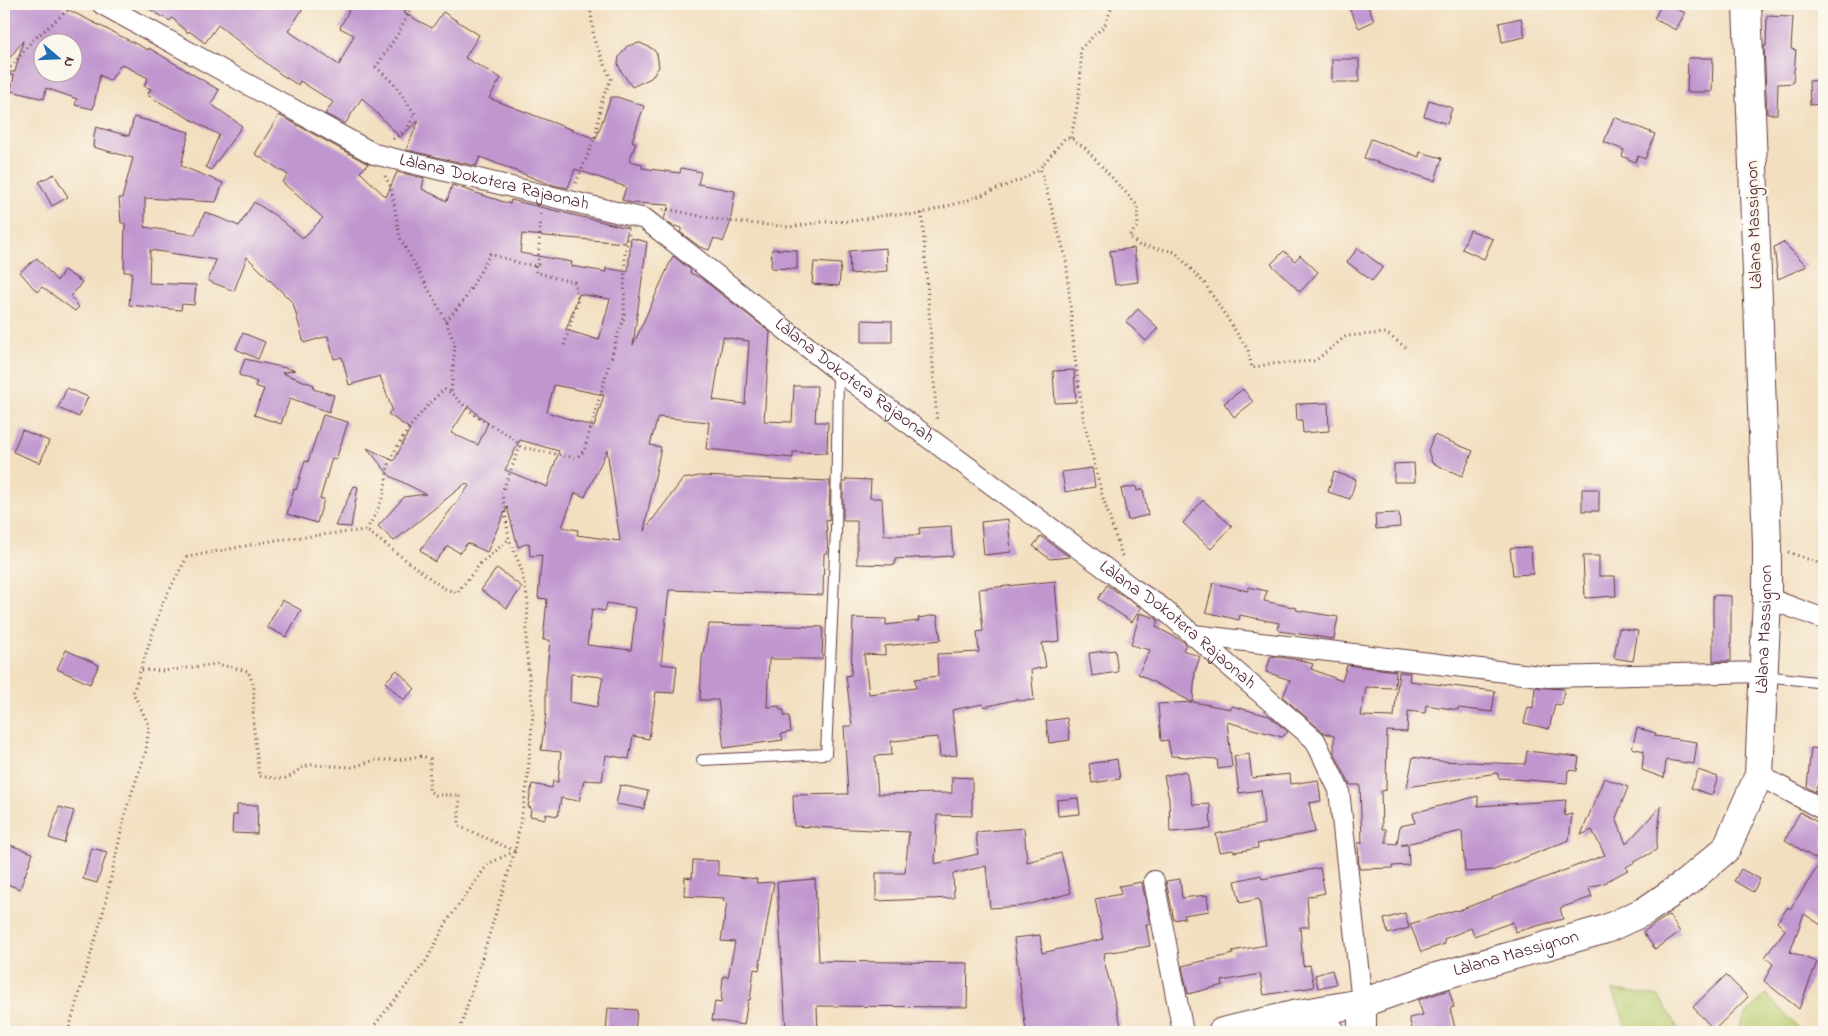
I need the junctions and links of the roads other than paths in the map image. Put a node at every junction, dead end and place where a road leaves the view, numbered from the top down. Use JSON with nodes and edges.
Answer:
{"nodes":[{"id":1,"x":102,"y":4,"type":"edge"},
{"id":2,"x":1747,"y":4,"type":"edge"},
{"id":3,"x":838,"y":370,"type":"junction"},
{"id":4,"x":1767,"y":598,"type":"junction"},
{"id":5,"x":1824,"y":619,"type":"edge"},
{"id":6,"x":1194,"y":635,"type":"junction"},
{"id":7,"x":1764,"y":674,"type":"junction"},
{"id":8,"x":1824,"y":683,"type":"edge"},
{"id":9,"x":702,"y":760,"type":"dead end"},
{"id":10,"x":1759,"y":775,"type":"junction"},
{"id":11,"x":1824,"y":810,"type":"edge"},
{"id":12,"x":1154,"y":881,"type":"dead end"},
{"id":13,"x":1362,"y":1003,"type":"junction"},
{"id":14,"x":1293,"y":1015,"type":"junction"},
{"id":15,"x":1183,"y":1032,"type":"edge"},
{"id":16,"x":1222,"y":1032,"type":"edge"},
{"id":17,"x":1331,"y":1032,"type":"edge"},
{"id":18,"x":1362,"y":1032,"type":"edge"}],
"edges":[{"from":1,"to":3,"type":"street","name":"Làlana Dokotera Rajaonah"},
{"from":2,"to":4,"type":"main road","name":"Làlana Massignon"},
{"from":3,"to":6,"type":"street","name":"Làlana Dokotera Rajaonah"},
{"from":3,"to":9,"type":"lane"},
{"from":4,"to":5,"type":"street"},
{"from":4,"to":7,"type":"main road","name":"Làlana Massignon"},
{"from":6,"to":7,"type":"street"},
{"from":6,"to":13,"type":"street","name":"Làlana Dokotera Rajaonah"},
{"from":7,"to":8,"type":"lane"},
{"from":7,"to":10,"type":"main road","name":"Làlana Massignon"},
{"from":10,"to":11,"type":"street"},
{"from":10,"to":13,"type":"main road","name":"Làlana Massignon"},
{"from":12,"to":15,"type":"street"},
{"from":13,"to":14,"type":"main road","name":"Làlana Massignon"},
{"from":13,"to":18,"type":"main road"},
{"from":14,"to":16,"type":"main road","name":"Làlana Massignon"},
{"from":14,"to":17,"type":"main road"}]}
